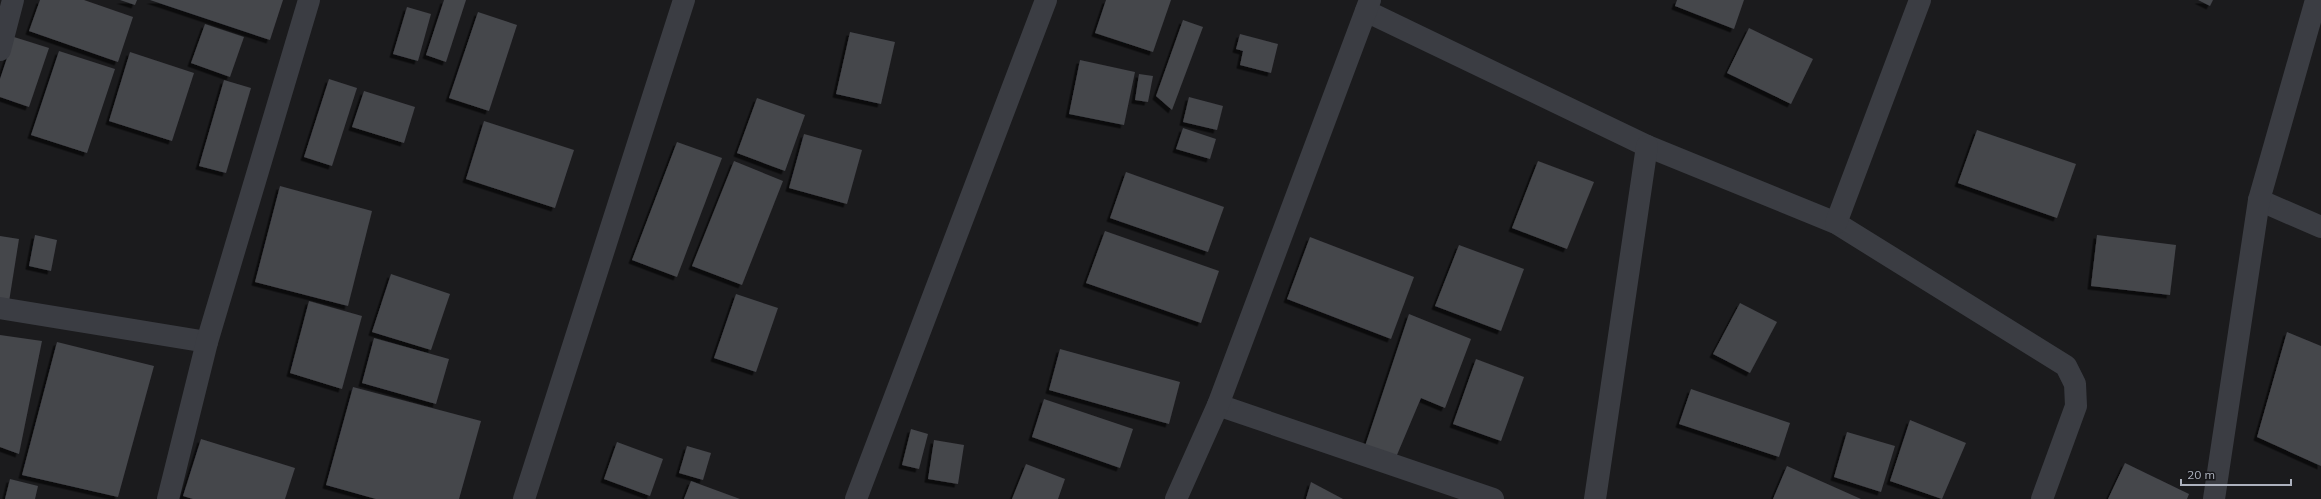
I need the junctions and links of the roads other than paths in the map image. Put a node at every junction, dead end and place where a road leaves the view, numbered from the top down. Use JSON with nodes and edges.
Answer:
{"nodes":[{"id":1,"x":13,"y":0,"type":"edge"},
{"id":2,"x":309,"y":0,"type":"edge"},
{"id":3,"x":684,"y":0,"type":"edge"},
{"id":4,"x":1046,"y":0,"type":"edge"},
{"id":5,"x":1920,"y":0,"type":"edge"},
{"id":6,"x":2316,"y":0,"type":"edge"},
{"id":7,"x":1368,"y":5,"type":"edge"},
{"id":8,"x":4,"y":25,"type":"edge"},
{"id":9,"x":0,"y":50,"type":"edge"},
{"id":10,"x":1646,"y":146,"type":"junction"},
{"id":11,"x":2259,"y":200,"type":"junction"},
{"id":12,"x":1836,"y":223,"type":"junction"},
{"id":13,"x":2321,"y":227,"type":"edge"},
{"id":14,"x":0,"y":308,"type":"edge"},
{"id":15,"x":207,"y":342,"type":"junction"},
{"id":16,"x":1218,"y":405,"type":"junction"},
{"id":17,"x":168,"y":499,"type":"edge"},
{"id":18,"x":524,"y":499,"type":"edge"},
{"id":19,"x":856,"y":499,"type":"edge"},
{"id":20,"x":1176,"y":499,"type":"edge"},
{"id":21,"x":1493,"y":499,"type":"edge"},
{"id":22,"x":1595,"y":499,"type":"edge"},
{"id":23,"x":2042,"y":499,"type":"edge"},
{"id":24,"x":2214,"y":499,"type":"edge"}],
"edges":[{"from":1,"to":8,"type":"street"},
{"from":2,"to":15,"type":"street"},
{"from":3,"to":18,"type":"street"},
{"from":4,"to":19,"type":"street"},
{"from":5,"to":12,"type":"street"},
{"from":6,"to":11,"type":"street"},
{"from":7,"to":10,"type":"street"},
{"from":7,"to":16,"type":"street"},
{"from":8,"to":9,"type":"street"},
{"from":10,"to":12,"type":"street"},
{"from":10,"to":22,"type":"street"},
{"from":11,"to":13,"type":"street"},
{"from":11,"to":24,"type":"street"},
{"from":12,"to":23,"type":"street"},
{"from":14,"to":15,"type":"street"},
{"from":15,"to":17,"type":"street"},
{"from":16,"to":20,"type":"street"},
{"from":16,"to":21,"type":"street"}]}
